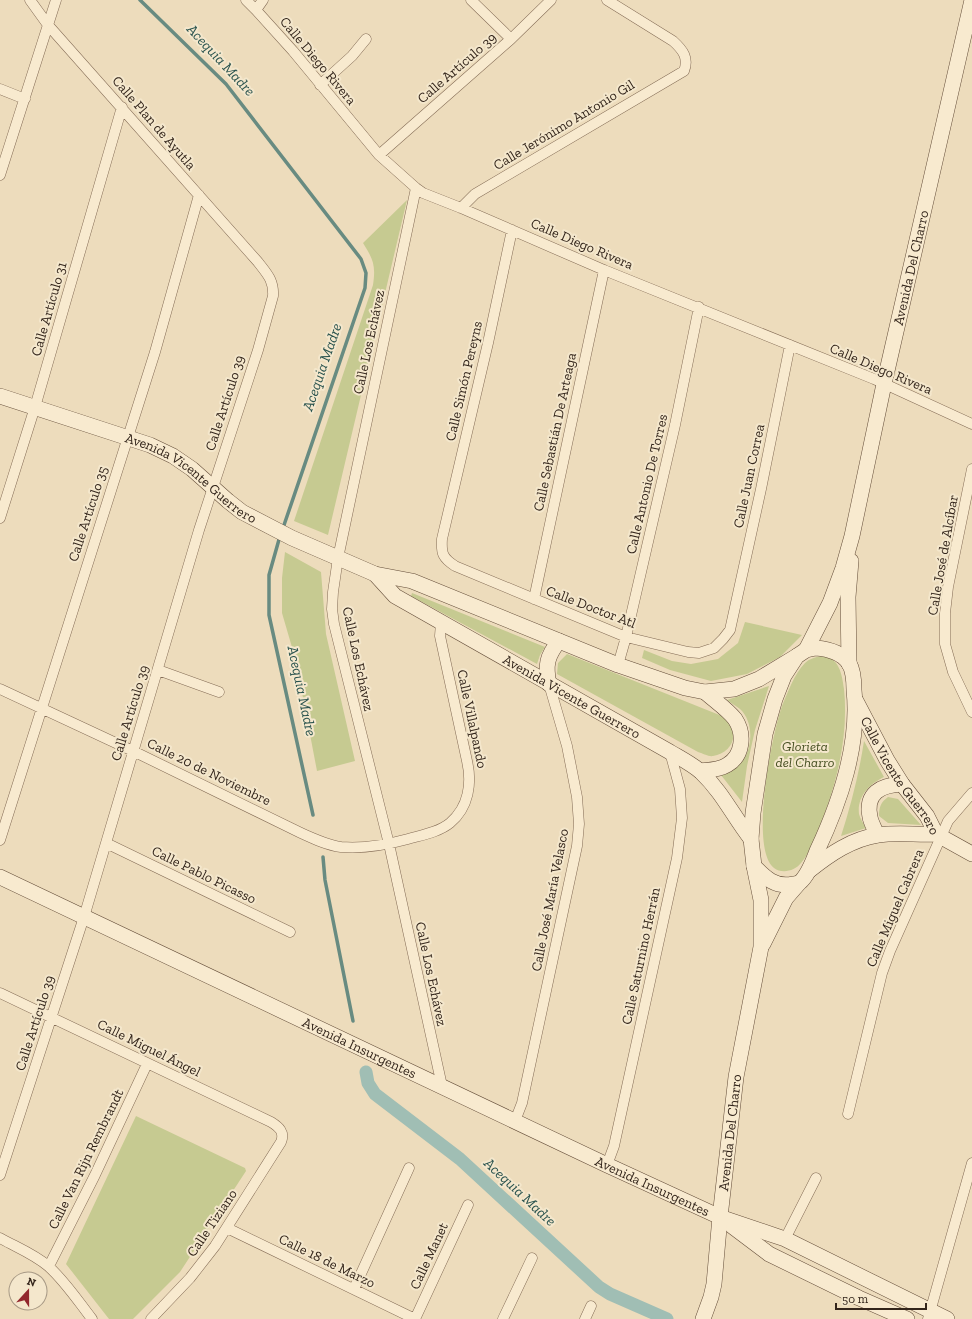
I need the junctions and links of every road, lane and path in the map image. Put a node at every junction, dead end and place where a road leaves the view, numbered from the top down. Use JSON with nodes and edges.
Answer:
{"nodes":[{"id":1,"x":30,"y":0,"type":"edge"},
{"id":2,"x":56,"y":0,"type":"edge"},
{"id":3,"x":246,"y":0,"type":"edge"},
{"id":4,"x":263,"y":0,"type":"edge"},
{"id":5,"x":470,"y":0,"type":"edge"},
{"id":6,"x":552,"y":0,"type":"edge"},
{"id":7,"x":607,"y":0,"type":"edge"},
{"id":8,"x":972,"y":0,"type":"edge"},
{"id":9,"x":256,"y":10,"type":"junction"},
{"id":10,"x":48,"y":25,"type":"junction"},
{"id":11,"x":366,"y":39,"type":"dead end"},
{"id":12,"x":511,"y":39,"type":"junction"},
{"id":13,"x":320,"y":85,"type":"junction"},
{"id":14,"x":0,"y":89,"type":"edge"},
{"id":15,"x":25,"y":99,"type":"junction"},
{"id":16,"x":122,"y":108,"type":"junction"},
{"id":17,"x":379,"y":154,"type":"junction"},
{"id":18,"x":0,"y":175,"type":"edge"},
{"id":19,"x":416,"y":188,"type":"junction"},
{"id":20,"x":198,"y":195,"type":"junction"},
{"id":21,"x":461,"y":208,"type":"junction"},
{"id":22,"x":512,"y":230,"type":"junction"},
{"id":23,"x":258,"y":262,"type":"joint"},
{"id":24,"x":604,"y":270,"type":"junction"},
{"id":25,"x":699,"y":307,"type":"junction"},
{"id":26,"x":790,"y":345,"type":"junction"},
{"id":27,"x":884,"y":384,"type":"junction"},
{"id":28,"x":0,"y":396,"type":"edge"},
{"id":29,"x":35,"y":407,"type":"junction"},
{"id":30,"x":972,"y":424,"type":"edge"},
{"id":31,"x":127,"y":437,"type":"junction"},
{"id":32,"x":972,"y":469,"type":"edge"},
{"id":33,"x":212,"y":487,"type":"junction"},
{"id":34,"x":0,"y":518,"type":"edge"},
{"id":35,"x":852,"y":536,"type":"junction"},
{"id":36,"x":442,"y":539,"type":"joint"},
{"id":37,"x":338,"y":558,"type":"junction"},
{"id":38,"x":376,"y":574,"type":"junction"},
{"id":39,"x":534,"y":599,"type":"junction"},
{"id":40,"x":734,"y":613,"type":"joint"},
{"id":41,"x":440,"y":623,"type":"junction"},
{"id":42,"x":626,"y":636,"type":"junction"},
{"id":43,"x":559,"y":641,"type":"junction"},
{"id":44,"x":801,"y":653,"type":"junction"},
{"id":45,"x":849,"y":664,"type":"junction"},
{"id":46,"x":618,"y":665,"type":"junction"},
{"id":47,"x":158,"y":670,"type":"junction"},
{"id":48,"x":550,"y":684,"type":"junction"},
{"id":49,"x":0,"y":689,"type":"edge"},
{"id":50,"x":219,"y":692,"type":"dead end"},
{"id":51,"x":705,"y":692,"type":"junction"},
{"id":52,"x":856,"y":700,"type":"junction"},
{"id":53,"x":41,"y":709,"type":"junction"},
{"id":54,"x":972,"y":712,"type":"edge"},
{"id":55,"x":134,"y":751,"type":"junction"},
{"id":56,"x":670,"y":752,"type":"junction"},
{"id":57,"x":700,"y":771,"type":"junction"},
{"id":58,"x":902,"y":784,"type":"junction"},
{"id":59,"x":972,"y":793,"type":"edge"},
{"id":60,"x":877,"y":835,"type":"junction"},
{"id":61,"x":938,"y":835,"type":"junction"},
{"id":62,"x":751,"y":839,"type":"junction"},
{"id":63,"x":0,"y":840,"type":"edge"},
{"id":64,"x":106,"y":843,"type":"junction"},
{"id":65,"x":389,"y":844,"type":"junction"},
{"id":66,"x":972,"y":854,"type":"edge"},
{"id":67,"x":754,"y":866,"type":"junction"},
{"id":68,"x":0,"y":877,"type":"edge"},
{"id":69,"x":803,"y":878,"type":"junction"},
{"id":70,"x":84,"y":917,"type":"junction"},
{"id":71,"x":290,"y":932,"type":"dead end"},
{"id":72,"x":761,"y":947,"type":"junction"},
{"id":73,"x":0,"y":993,"type":"edge"},
{"id":74,"x":51,"y":1016,"type":"junction"},
{"id":75,"x":147,"y":1064,"type":"junction"},
{"id":76,"x":442,"y":1086,"type":"junction"},
{"id":77,"x":848,"y":1114,"type":"dead end"},
{"id":78,"x":515,"y":1121,"type":"junction"},
{"id":79,"x":282,"y":1133,"type":"joint"},
{"id":80,"x":972,"y":1163,"type":"edge"},
{"id":81,"x":607,"y":1165,"type":"junction"},
{"id":82,"x":409,"y":1168,"type":"dead end"},
{"id":83,"x":0,"y":1175,"type":"edge"},
{"id":84,"x":816,"y":1178,"type":"dead end"},
{"id":85,"x":468,"y":1205,"type":"dead end"},
{"id":86,"x":720,"y":1217,"type":"junction"},
{"id":87,"x":227,"y":1228,"type":"junction"},
{"id":88,"x":0,"y":1238,"type":"edge"},
{"id":89,"x":785,"y":1240,"type":"junction"},
{"id":90,"x":532,"y":1258,"type":"dead end"},
{"id":91,"x":49,"y":1266,"type":"junction"},
{"id":92,"x":354,"y":1289,"type":"junction"},
{"id":93,"x":591,"y":1306,"type":"dead end"},
{"id":94,"x":929,"y":1315,"type":"edge"},
{"id":95,"x":704,"y":1318,"type":"edge"},
{"id":96,"x":92,"y":1319,"type":"edge"},
{"id":97,"x":151,"y":1319,"type":"edge"},
{"id":98,"x":415,"y":1319,"type":"edge"},
{"id":99,"x":503,"y":1319,"type":"edge"},
{"id":100,"x":585,"y":1319,"type":"edge"},
{"id":101,"x":907,"y":1319,"type":"edge"},
{"id":102,"x":947,"y":1319,"type":"edge"}],
"edges":[{"from":1,"to":10,"type":"street","name":"Calle Plan de Ayutla"},
{"from":2,"to":10,"type":"street"},
{"from":3,"to":9,"type":"street","name":"Calle Diego Rivera"},
{"from":4,"to":9,"type":"street"},
{"from":5,"to":12,"type":"street"},
{"from":6,"to":12,"type":"street","name":"Calle Artículo 39"},
{"from":7,"to":21,"type":"street","name":"Calle Jerónimo Antonio Gil"},
{"from":8,"to":27,"type":"street","name":"Avenida Del Charro"},
{"from":9,"to":13,"type":"street","name":"Calle Diego Rivera"},
{"from":10,"to":15,"type":"street"},
{"from":10,"to":16,"type":"street","name":"Calle Plan de Ayutla"},
{"from":11,"to":13,"type":"street"},
{"from":12,"to":17,"type":"street","name":"Calle Artículo 39"},
{"from":13,"to":17,"type":"street","name":"Calle Diego Rivera"},
{"from":14,"to":15,"type":"street"},
{"from":15,"to":18,"type":"street"},
{"from":16,"to":20,"type":"street","name":"Calle Plan de Ayutla"},
{"from":16,"to":29,"type":"street","name":"Calle Artículo 31"},
{"from":17,"to":19,"type":"street","name":"Calle Diego Rivera"},
{"from":19,"to":21,"type":"street","name":"Calle Diego Rivera"},
{"from":19,"to":37,"type":"street","name":"Calle Los Echávez"},
{"from":20,"to":23,"type":"street","name":"Calle Plan de Ayutla"},
{"from":20,"to":31,"type":"street","name":"Calle Artículo 35"},
{"from":21,"to":22,"type":"street","name":"Calle Diego Rivera"},
{"from":22,"to":24,"type":"street","name":"Calle Diego Rivera"},
{"from":22,"to":36,"type":"street","name":"Calle Simón Pereyns"},
{"from":23,"to":33,"type":"street","name":"Calle Artículo 39"},
{"from":24,"to":25,"type":"street","name":"Calle Diego Rivera"},
{"from":24,"to":39,"type":"street","name":"Calle Sebastián De Arteaga"},
{"from":25,"to":26,"type":"street","name":"Calle Diego Rivera"},
{"from":25,"to":42,"type":"street","name":"Calle Antonio De Torres"},
{"from":26,"to":27,"type":"street","name":"Calle Diego Rivera"},
{"from":26,"to":40,"type":"street","name":"Calle Juan Correa"},
{"from":27,"to":30,"type":"street","name":"Calle Diego Rivera"},
{"from":27,"to":35,"type":"street","name":"Avenida Del Charro"},
{"from":28,"to":29,"type":"street","name":"Avenida Vicente Guerrero"},
{"from":29,"to":31,"type":"street","name":"Avenida Vicente Guerrero"},
{"from":29,"to":34,"type":"street","name":"Calle Artículo 31"},
{"from":31,"to":33,"type":"street","name":"Avenida Vicente Guerrero"},
{"from":31,"to":53,"type":"street","name":"Calle Artículo 35"},
{"from":32,"to":54,"type":"street","name":"Calle José de Alcíbar"},
{"from":33,"to":37,"type":"street","name":"Avenida Vicente Guerrero"},
{"from":33,"to":47,"type":"street","name":"Calle Artículo 39"},
{"from":35,"to":44,"type":"street","name":"Avenida Del Charro"},
{"from":35,"to":45,"type":"street","name":"Avenida Del Charro"},
{"from":36,"to":39,"type":"street","name":"Calle Doctor Atl"},
{"from":37,"to":38,"type":"street","name":"Avenida Vicente Guerrero"},
{"from":37,"to":65,"type":"street","name":"Calle Los Echávez"},
{"from":38,"to":41,"type":"street","name":"Avenida Vicente Guerrero"},
{"from":38,"to":43,"type":"street","name":"Avenida Vicente Guerrero"},
{"from":39,"to":42,"type":"street","name":"Calle Doctor Atl"},
{"from":40,"to":42,"type":"street","name":"Calle Doctor Atl"},
{"from":41,"to":48,"type":"street","name":"Avenida Vicente Guerrero"},
{"from":41,"to":65,"type":"street","name":"Calle Villalpando"},
{"from":42,"to":46,"type":"street","name":"Calle Antonio De Torres"},
{"from":43,"to":46,"type":"street","name":"Avenida Vicente Guerrero"},
{"from":43,"to":48,"type":"street"},
{"from":44,"to":45,"type":"street"},
{"from":44,"to":51,"type":"street","name":"Avenida Vicente Guerrero"},
{"from":44,"to":62,"type":"street"},
{"from":45,"to":52,"type":"street","name":"Calle Vicente Guerrero"},
{"from":46,"to":51,"type":"street","name":"Avenida Vicente Guerrero"},
{"from":47,"to":50,"type":"street"},
{"from":47,"to":55,"type":"street","name":"Calle Artículo 39"},
{"from":48,"to":56,"type":"street","name":"Avenida Vicente Guerrero"},
{"from":48,"to":78,"type":"street","name":"Calle José María Velasco"},
{"from":49,"to":53,"type":"street","name":"Calle 20 de Noviembre"},
{"from":51,"to":57,"type":"street"},
{"from":52,"to":58,"type":"street","name":"Calle Vicente Guerrero"},
{"from":52,"to":69,"type":"street","name":"Calle Vicente Guerrero"},
{"from":53,"to":55,"type":"street","name":"Calle 20 de Noviembre"},
{"from":53,"to":63,"type":"street","name":"Calle Artículo 35"},
{"from":55,"to":64,"type":"street","name":"Calle Artículo 39"},
{"from":55,"to":65,"type":"street","name":"Calle 20 de Noviembre"},
{"from":56,"to":57,"type":"street","name":"Avenida Vicente Guerrero"},
{"from":56,"to":81,"type":"street","name":"Calle Saturnino Herrán"},
{"from":57,"to":62,"type":"street","name":"Avenida Vicente Guerrero"},
{"from":58,"to":60,"type":"street"},
{"from":58,"to":61,"type":"street","name":"Calle Vicente Guerrero"},
{"from":59,"to":61,"type":"street","name":"Calle Miguel Cabrera"},
{"from":60,"to":61,"type":"street","name":"Calle Vicente Guerrero"},
{"from":60,"to":69,"type":"street","name":"Calle Vicente Guerrero"},
{"from":61,"to":66,"type":"street"},
{"from":61,"to":77,"type":"street","name":"Calle Miguel Cabrera"},
{"from":62,"to":67,"type":"street"},
{"from":64,"to":70,"type":"street","name":"Calle Artículo 39"},
{"from":64,"to":71,"type":"street","name":"Calle Pablo Picasso"},
{"from":65,"to":76,"type":"street","name":"Calle Los Echávez"},
{"from":67,"to":69,"type":"street"},
{"from":67,"to":72,"type":"street","name":"Avenida Del Charro"},
{"from":68,"to":70,"type":"street","name":"Avenida Insurgentes"},
{"from":69,"to":72,"type":"street","name":"Avenida Del Charro"},
{"from":70,"to":74,"type":"street","name":"Calle Artículo 39"},
{"from":70,"to":76,"type":"street","name":"Avenida Insurgentes"},
{"from":72,"to":86,"type":"street","name":"Avenida Del Charro"},
{"from":73,"to":74,"type":"street","name":"Calle Miguel Ángel"},
{"from":74,"to":75,"type":"street","name":"Calle Miguel Ángel"},
{"from":74,"to":83,"type":"street","name":"Calle Artículo 39"},
{"from":75,"to":79,"type":"street","name":"Calle Miguel Ángel"},
{"from":75,"to":91,"type":"street","name":"Calle Van Rijn Rembrandt"},
{"from":76,"to":78,"type":"street","name":"Avenida Insurgentes"},
{"from":78,"to":81,"type":"street","name":"Avenida Insurgentes"},
{"from":79,"to":87,"type":"street","name":"Calle Tiziano"},
{"from":80,"to":94,"type":"street"},
{"from":81,"to":86,"type":"street","name":"Avenida Insurgentes"},
{"from":82,"to":92,"type":"street"},
{"from":84,"to":89,"type":"street"},
{"from":85,"to":98,"type":"street","name":"Calle Manet"},
{"from":86,"to":89,"type":"street","name":"Avenida Insurgentes"},
{"from":86,"to":95,"type":"street","name":"Avenida Del Charro"},
{"from":86,"to":101,"type":"street","name":"Avenida Insurgentes"},
{"from":87,"to":92,"type":"street","name":"Calle 18 de Marzo"},
{"from":87,"to":97,"type":"street","name":"Calle Tiziano"},
{"from":88,"to":91,"type":"street"},
{"from":89,"to":94,"type":"street","name":"Avenida Insurgentes"},
{"from":90,"to":99,"type":"street"},
{"from":91,"to":96,"type":"street"},
{"from":92,"to":98,"type":"street","name":"Calle 18 de Marzo"},
{"from":93,"to":100,"type":"street"},
{"from":94,"to":102,"type":"street","name":"Avenida Insurgentes"}]}
